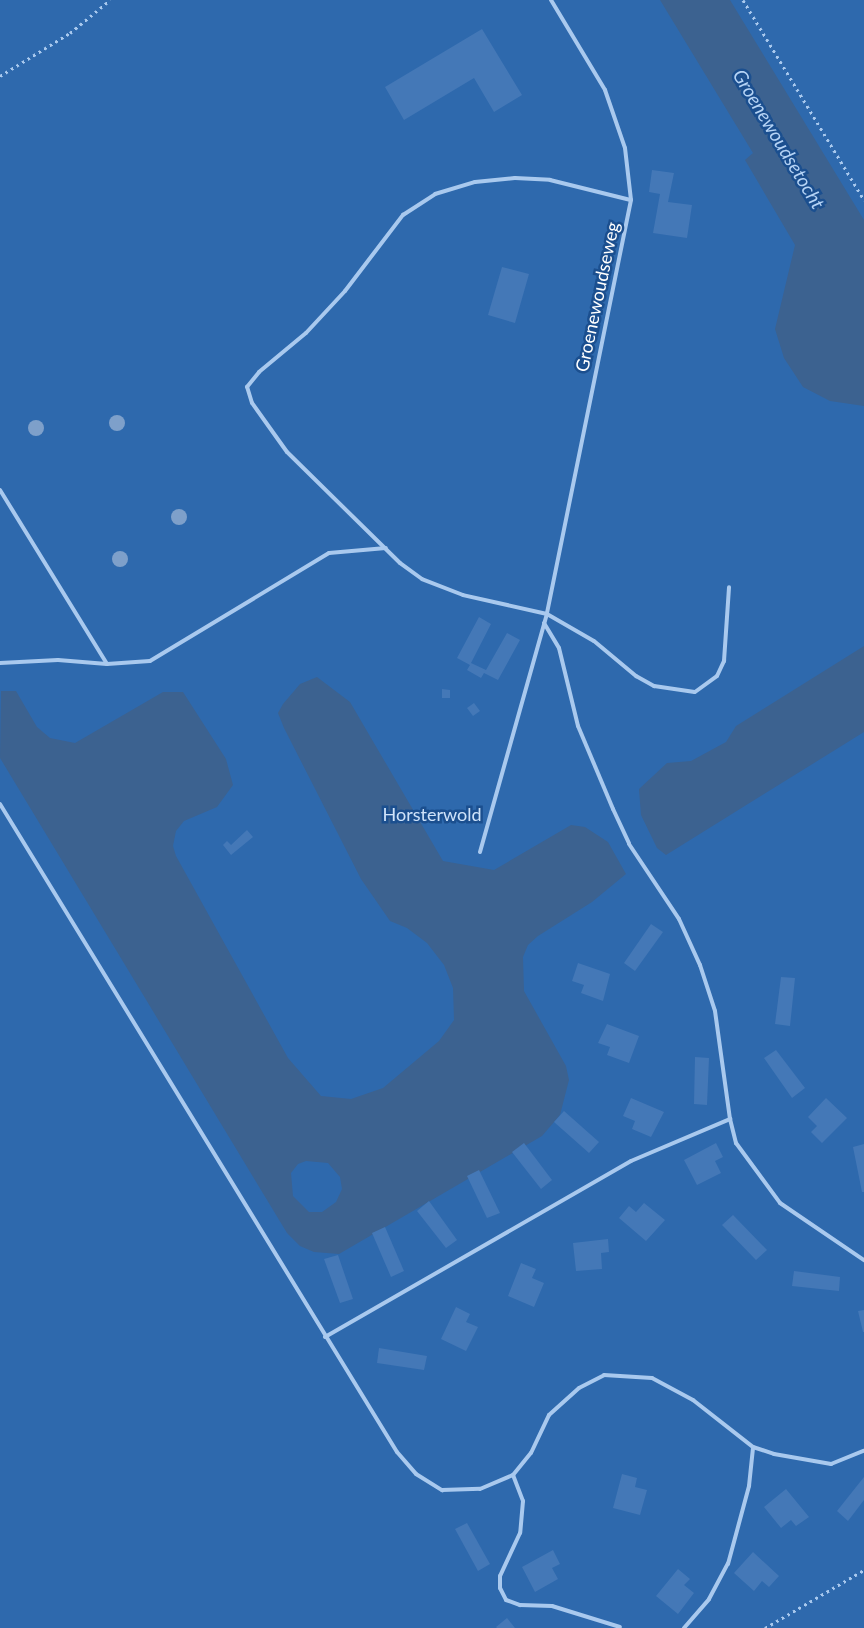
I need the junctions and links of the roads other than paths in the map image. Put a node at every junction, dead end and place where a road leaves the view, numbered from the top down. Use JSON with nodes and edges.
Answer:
{"nodes":[{"id":1,"x":551,"y":0,"type":"edge"},
{"id":2,"x":631,"y":200,"type":"junction"},
{"id":3,"x":0,"y":490,"type":"edge"},
{"id":4,"x":386,"y":548,"type":"junction"},
{"id":5,"x":729,"y":587,"type":"dead end"},
{"id":6,"x":547,"y":614,"type":"junction"},
{"id":7,"x":544,"y":622,"type":"junction"},
{"id":8,"x":0,"y":664,"type":"edge"},
{"id":9,"x":107,"y":664,"type":"junction"},
{"id":10,"x":0,"y":804,"type":"edge"},
{"id":11,"x":480,"y":852,"type":"dead end"},
{"id":12,"x":730,"y":1119,"type":"junction"},
{"id":13,"x":864,"y":1260,"type":"edge"},
{"id":14,"x":325,"y":1337,"type":"junction"},
{"id":15,"x":753,"y":1447,"type":"junction"},
{"id":16,"x":864,"y":1451,"type":"edge"},
{"id":17,"x":513,"y":1475,"type":"junction"},
{"id":18,"x":620,"y":1627,"type":"edge"},
{"id":19,"x":684,"y":1628,"type":"edge"}],
"edges":[{"from":1,"to":2,"type":"lane","name":"Groenewoudseweg"},
{"from":2,"to":4,"type":"lane"},
{"from":2,"to":6,"type":"lane","name":"Groenewoudseweg"},
{"from":3,"to":9,"type":"lane"},
{"from":4,"to":6,"type":"lane"},
{"from":4,"to":9,"type":"lane"},
{"from":5,"to":6,"type":"lane"},
{"from":6,"to":7,"type":"lane","name":"Groenewoudseweg"},
{"from":7,"to":11,"type":"lane","name":"Groenewoudseweg"},
{"from":7,"to":12,"type":"lane"},
{"from":8,"to":9,"type":"lane"},
{"from":10,"to":14,"type":"lane"},
{"from":12,"to":13,"type":"lane"},
{"from":12,"to":14,"type":"lane"},
{"from":14,"to":17,"type":"lane"},
{"from":15,"to":16,"type":"lane"},
{"from":15,"to":17,"type":"lane"},
{"from":15,"to":19,"type":"lane"},
{"from":17,"to":18,"type":"lane"}]}
